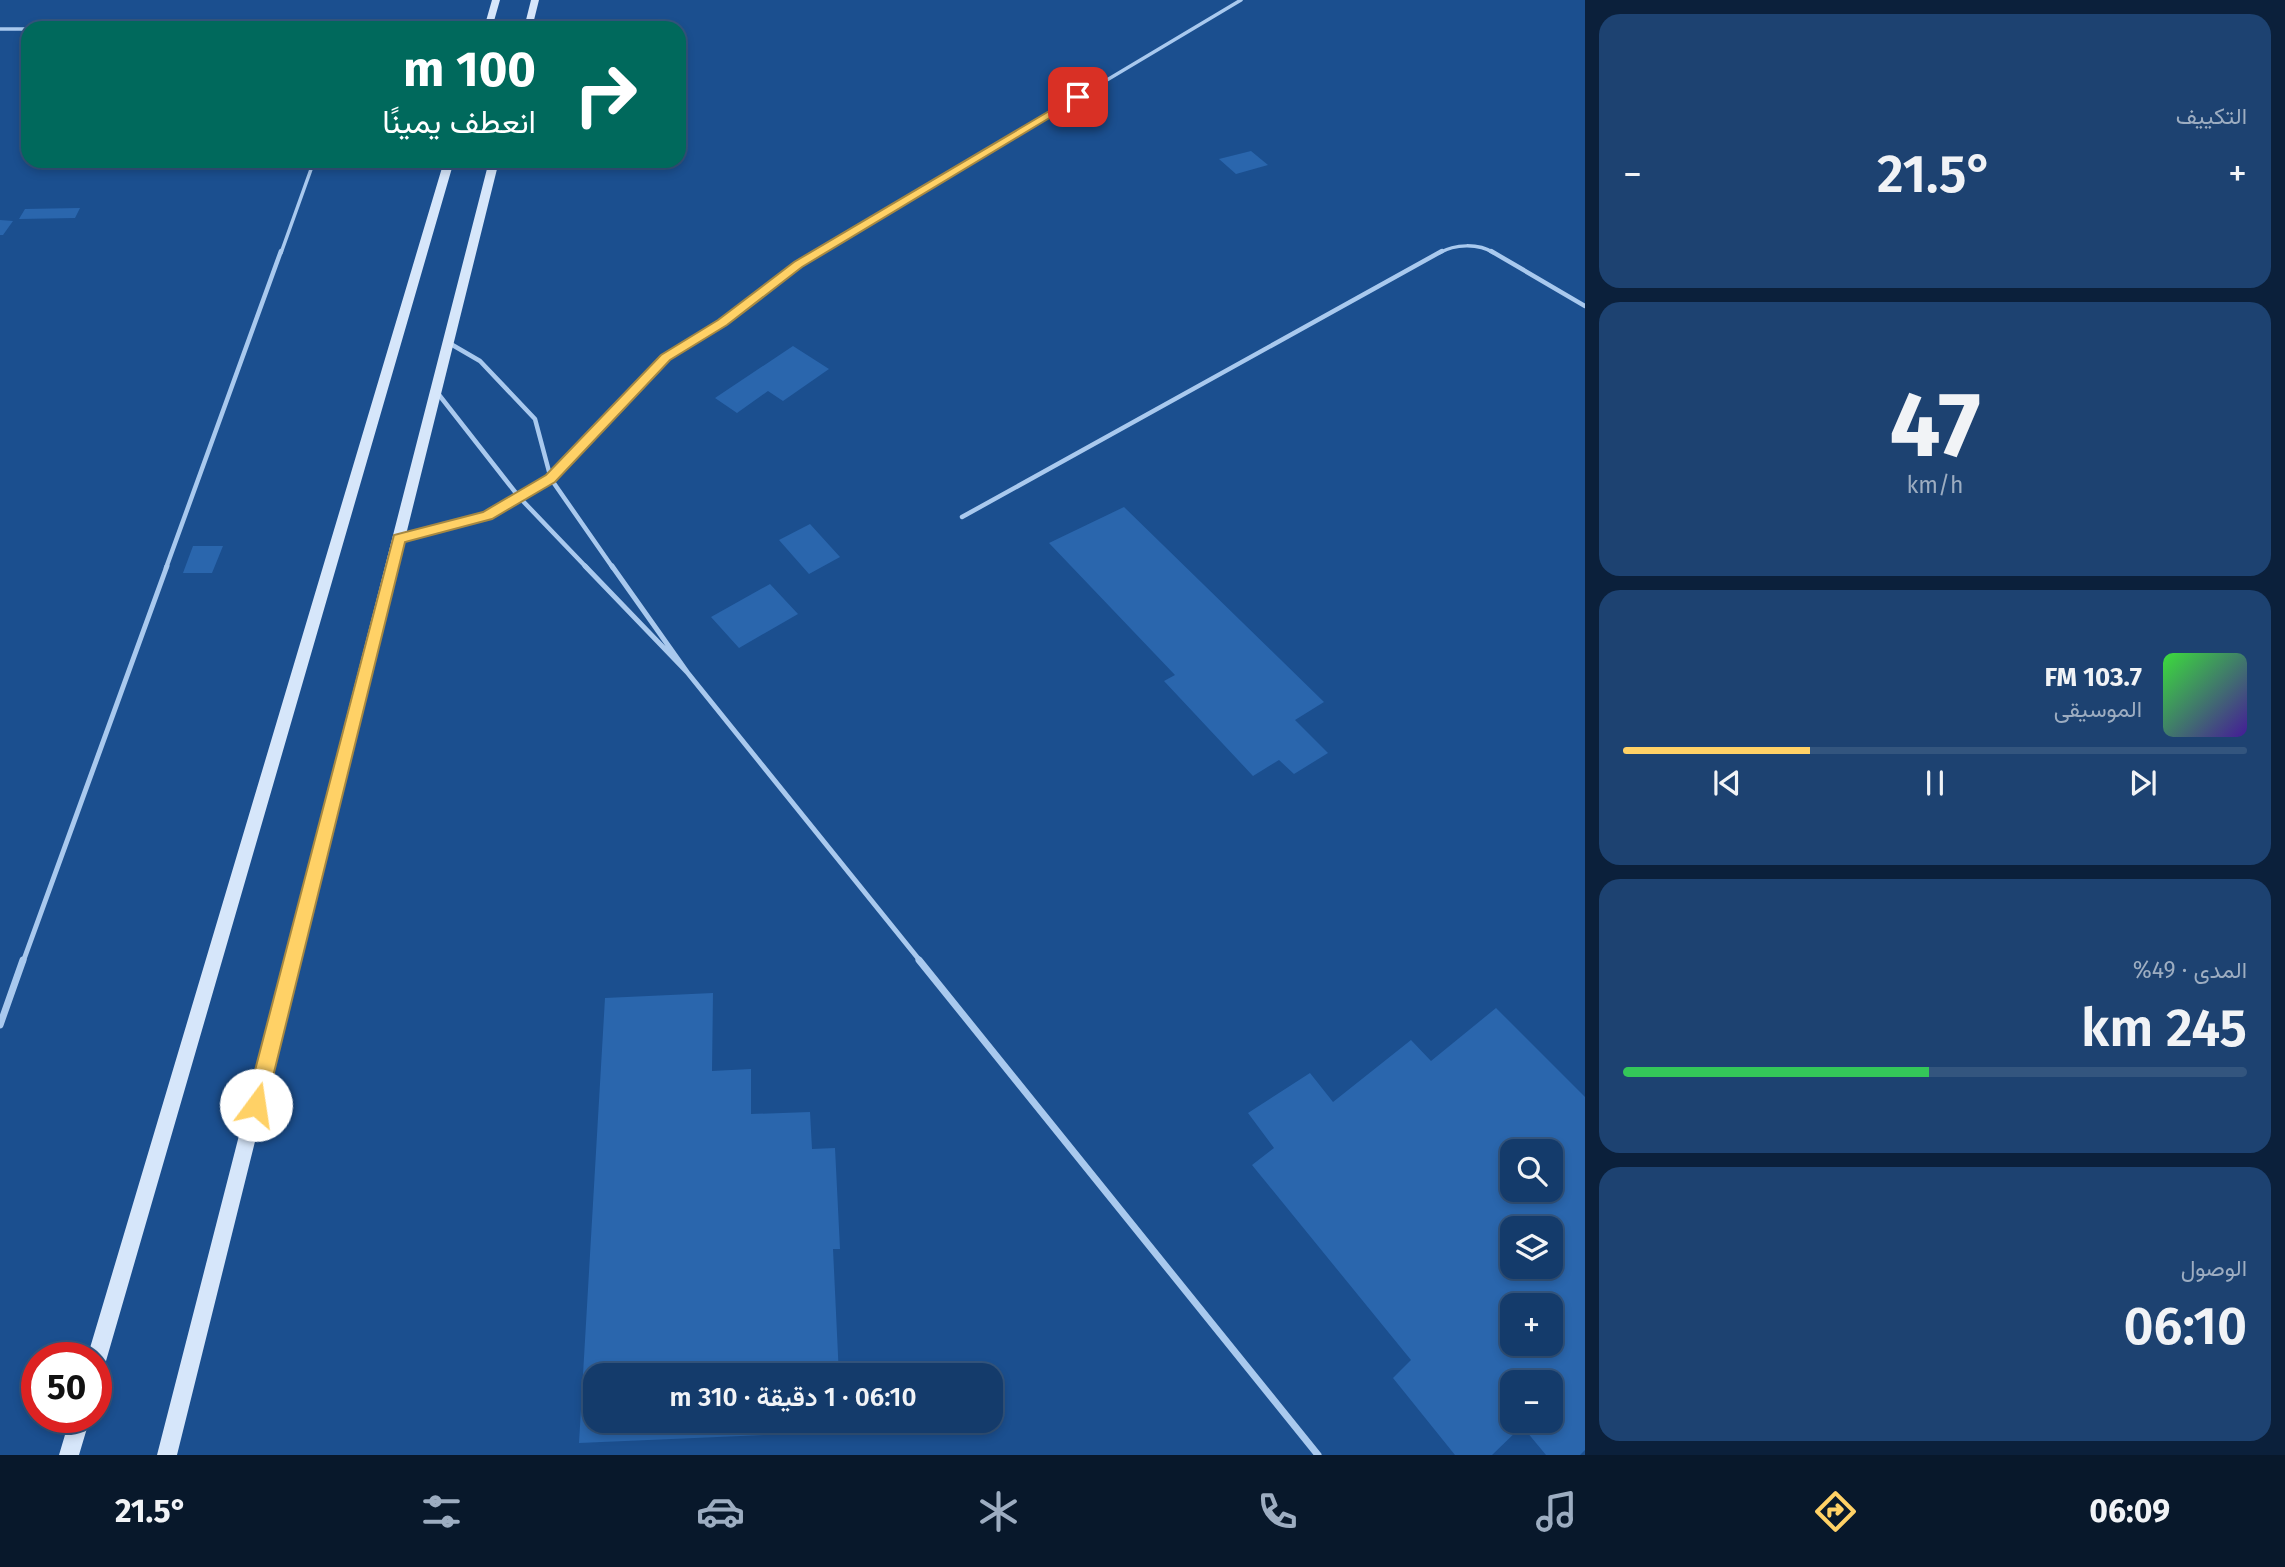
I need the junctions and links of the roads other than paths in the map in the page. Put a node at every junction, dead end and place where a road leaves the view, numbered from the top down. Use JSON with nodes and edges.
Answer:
{"nodes":[{"id":1,"x":496,"y":0,"type":"edge"},
{"id":2,"x":535,"y":0,"type":"edge"},
{"id":3,"x":1241,"y":0,"type":"edge"},
{"id":4,"x":490,"y":21,"type":"edge"},
{"id":5,"x":530,"y":21,"type":"edge"},
{"id":6,"x":0,"y":29,"type":"edge"},
{"id":7,"x":21,"y":29,"type":"edge"},
{"id":8,"x":311,"y":168,"type":"edge"},
{"id":9,"x":447,"y":168,"type":"edge"},
{"id":10,"x":493,"y":168,"type":"edge"},
{"id":11,"x":1585,"y":306,"type":"edge"},
{"id":12,"x":449,"y":342,"type":"junction"},
{"id":13,"x":436,"y":391,"type":"junction"},
{"id":14,"x":551,"y":479,"type":"junction"},
{"id":15,"x":519,"y":497,"type":"junction"},
{"id":16,"x":962,"y":517,"type":"dead end"},
{"id":17,"x":399,"y":538,"type":"junction"},
{"id":18,"x":687,"y":672,"type":"junction"},
{"id":19,"x":0,"y":1025,"type":"edge"},
{"id":20,"x":102,"y":1342,"type":"edge"},
{"id":21,"x":76,"y":1433,"type":"edge"},
{"id":22,"x":69,"y":1455,"type":"edge"},
{"id":23,"x":167,"y":1455,"type":"edge"},
{"id":24,"x":1318,"y":1455,"type":"edge"}],
"edges":[{"from":1,"to":4,"type":"main road"},
{"from":2,"to":5,"type":"main road"},
{"from":3,"to":14,"type":"lane"},
{"from":6,"to":7,"type":"lane"},
{"from":8,"to":19,"type":"lane"},
{"from":9,"to":20,"type":"main road"},
{"from":10,"to":12,"type":"main road"},
{"from":11,"to":16,"type":"lane"},
{"from":12,"to":13,"type":"main road"},
{"from":12,"to":14,"type":"lane"},
{"from":13,"to":15,"type":"lane"},
{"from":13,"to":17,"type":"main road"},
{"from":14,"to":15,"type":"lane"},
{"from":14,"to":18,"type":"lane"},
{"from":15,"to":17,"type":"lane"},
{"from":15,"to":18,"type":"lane"},
{"from":17,"to":23,"type":"main road"},
{"from":18,"to":24,"type":"lane"},
{"from":21,"to":22,"type":"main road"}]}
